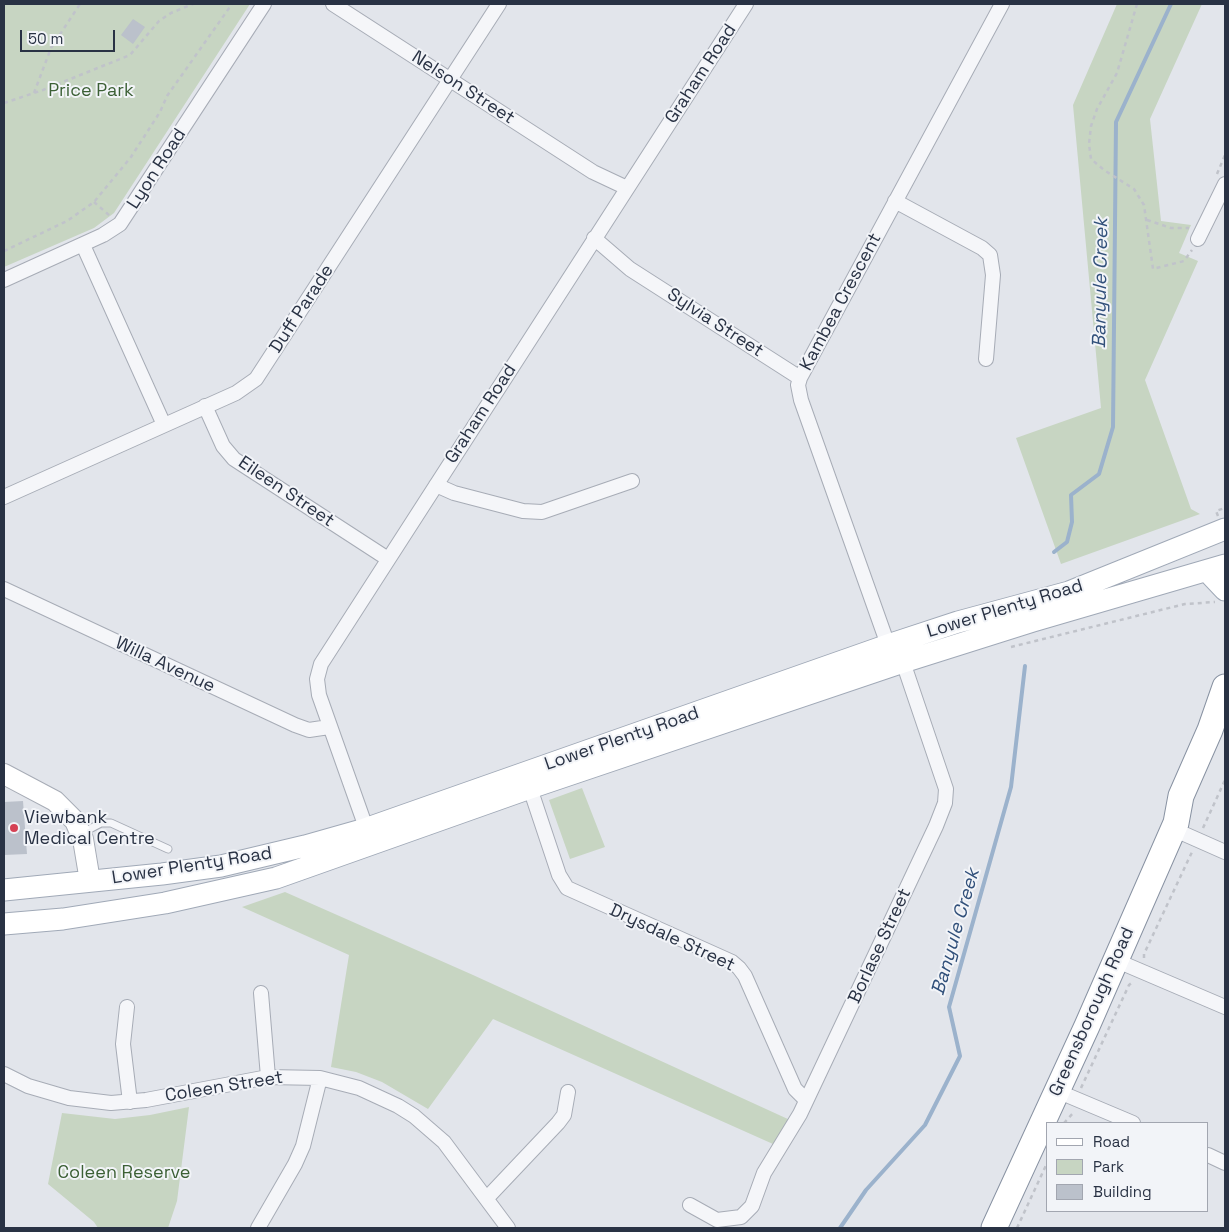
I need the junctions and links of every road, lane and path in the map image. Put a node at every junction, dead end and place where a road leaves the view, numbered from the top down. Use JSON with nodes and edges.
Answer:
{"nodes":[{"id":1,"x":80,"y":4,"type":"edge"},
{"id":2,"x":193,"y":4,"type":"edge"},
{"id":3,"x":232,"y":4,"type":"edge"},
{"id":4,"x":264,"y":4,"type":"edge"},
{"id":5,"x":333,"y":4,"type":"edge"},
{"id":6,"x":499,"y":4,"type":"edge"},
{"id":7,"x":746,"y":4,"type":"edge"},
{"id":8,"x":1002,"y":4,"type":"edge"},
{"id":9,"x":1137,"y":4,"type":"edge"},
{"id":10,"x":450,"y":79,"type":"junction"},
{"id":11,"x":34,"y":94,"type":"junction"},
{"id":12,"x":4,"y":103,"type":"edge"},
{"id":13,"x":1225,"y":155,"type":"edge"},
{"id":14,"x":1220,"y":181,"type":"edge"},
{"id":15,"x":624,"y":192,"type":"junction"},
{"id":16,"x":895,"y":201,"type":"junction"},
{"id":17,"x":94,"y":202,"type":"junction"},
{"id":18,"x":112,"y":218,"type":"dead end"},
{"id":19,"x":1147,"y":220,"type":"junction"},
{"id":20,"x":1192,"y":226,"type":"dead end"},
{"id":21,"x":1198,"y":239,"type":"joint"},
{"id":22,"x":591,"y":244,"type":"junction"},
{"id":23,"x":83,"y":245,"type":"junction"},
{"id":24,"x":4,"y":251,"type":"edge"},
{"id":25,"x":4,"y":280,"type":"edge"},
{"id":26,"x":986,"y":359,"type":"dead end"},
{"id":27,"x":800,"y":378,"type":"junction"},
{"id":28,"x":205,"y":406,"type":"junction"},
{"id":29,"x":164,"y":424,"type":"junction"},
{"id":30,"x":632,"y":480,"type":"dead end"},
{"id":31,"x":436,"y":485,"type":"junction"},
{"id":32,"x":4,"y":497,"type":"edge"},
{"id":33,"x":1225,"y":508,"type":"edge"},
{"id":34,"x":1221,"y":520,"type":"edge"},
{"id":35,"x":388,"y":559,"type":"junction"},
{"id":36,"x":1216,"y":568,"type":"edge"},
{"id":37,"x":4,"y":589,"type":"edge"},
{"id":38,"x":1222,"y":596,"type":"edge"},
{"id":39,"x":888,"y":644,"type":"junction"},
{"id":40,"x":1010,"y":647,"type":"dead end"},
{"id":41,"x":903,"y":662,"type":"junction"},
{"id":42,"x":1225,"y":687,"type":"edge"},
{"id":43,"x":329,"y":727,"type":"junction"},
{"id":44,"x":1225,"y":738,"type":"edge"},
{"id":45,"x":4,"y":774,"type":"edge"},
{"id":46,"x":1225,"y":780,"type":"edge"},
{"id":47,"x":530,"y":788,"type":"junction"},
{"id":48,"x":1175,"y":826,"type":"junction"},
{"id":49,"x":82,"y":833,"type":"junction"},
{"id":50,"x":369,"y":837,"type":"junction"},
{"id":51,"x":1197,"y":840,"type":"junction"},
{"id":52,"x":168,"y":849,"type":"dead end"},
{"id":53,"x":1225,"y":852,"type":"edge"},
{"id":54,"x":90,"y":881,"type":"junction"},
{"id":55,"x":4,"y":890,"type":"edge"},
{"id":56,"x":92,"y":915,"type":"junction"},
{"id":57,"x":4,"y":924,"type":"edge"},
{"id":58,"x":1115,"y":960,"type":"junction"},
{"id":59,"x":1139,"y":971,"type":"junction"},
{"id":60,"x":262,"y":993,"type":"dead end"},
{"id":61,"x":127,"y":1007,"type":"dead end"},
{"id":62,"x":1225,"y":1007,"type":"edge"},
{"id":63,"x":4,"y":1074,"type":"edge"},
{"id":64,"x":268,"y":1077,"type":"junction"},
{"id":65,"x":320,"y":1078,"type":"junction"},
{"id":66,"x":568,"y":1092,"type":"dead end"},
{"id":67,"x":1067,"y":1095,"type":"junction"},
{"id":68,"x":806,"y":1100,"type":"junction"},
{"id":69,"x":130,"y":1102,"type":"junction"},
{"id":70,"x":1052,"y":1122,"type":"edge"},
{"id":71,"x":1065,"y":1122,"type":"edge"},
{"id":72,"x":1131,"y":1122,"type":"edge"},
{"id":73,"x":1046,"y":1133,"type":"edge"},
{"id":74,"x":1209,"y":1155,"type":"edge"},
{"id":75,"x":1225,"y":1163,"type":"edge"},
{"id":76,"x":1046,"y":1164,"type":"edge"},
{"id":77,"x":487,"y":1198,"type":"junction"},
{"id":78,"x":690,"y":1205,"type":"dead end"},
{"id":79,"x":258,"y":1228,"type":"edge"},
{"id":80,"x":508,"y":1228,"type":"edge"},
{"id":81,"x":994,"y":1228,"type":"edge"},
{"id":82,"x":1017,"y":1228,"type":"edge"}],
"edges":[{"from":1,"to":11,"type":"path"},
{"from":2,"to":11,"type":"path"},
{"from":3,"to":17,"type":"path"},
{"from":4,"to":23,"type":"street","name":"Lyon Road"},
{"from":5,"to":10,"type":"street","name":"Nelson Street"},
{"from":6,"to":10,"type":"street","name":"Duff Parade"},
{"from":7,"to":15,"type":"street","name":"Graham Road"},
{"from":8,"to":16,"type":"street","name":"Kambea Crescent"},
{"from":9,"to":19,"type":"path"},
{"from":10,"to":15,"type":"street","name":"Nelson Street"},
{"from":10,"to":28,"type":"street","name":"Duff Parade"},
{"from":11,"to":12,"type":"path"},
{"from":13,"to":14,"type":"path"},
{"from":14,"to":21,"type":"street"},
{"from":15,"to":22,"type":"street","name":"Graham Road"},
{"from":16,"to":26,"type":"street"},
{"from":16,"to":27,"type":"street","name":"Kambea Crescent"},
{"from":17,"to":18,"type":"path"},
{"from":17,"to":24,"type":"path"},
{"from":19,"to":20,"type":"path"},
{"from":19,"to":21,"type":"path"},
{"from":22,"to":27,"type":"street","name":"Sylvia Street"},
{"from":22,"to":31,"type":"street","name":"Graham Road"},
{"from":23,"to":25,"type":"street","name":"Lyon Road"},
{"from":23,"to":29,"type":"street"},
{"from":27,"to":39,"type":"street","name":"Kambea Crescent"},
{"from":28,"to":29,"type":"street","name":"Duff Parade"},
{"from":28,"to":35,"type":"street","name":"Eileen Street"},
{"from":29,"to":32,"type":"street","name":"Duff Parade"},
{"from":30,"to":31,"type":"street"},
{"from":31,"to":35,"type":"street","name":"Graham Road"},
{"from":33,"to":34,"type":"path"},
{"from":34,"to":39,"type":"main road","name":"Lower Plenty Road"},
{"from":35,"to":43,"type":"street","name":"Graham Road"},
{"from":36,"to":38,"type":"main road"},
{"from":36,"to":41,"type":"main road","name":"Lower Plenty Road"},
{"from":37,"to":43,"type":"street","name":"Willa Avenue"},
{"from":38,"to":40,"type":"path"},
{"from":39,"to":50,"type":"main road","name":"Lower Plenty Road"},
{"from":41,"to":47,"type":"main road","name":"Lower Plenty Road"},
{"from":41,"to":68,"type":"street","name":"Borlase Street"},
{"from":42,"to":48,"type":"highway","name":"Greensborough Road"},
{"from":43,"to":50,"type":"street","name":"Graham Road"},
{"from":44,"to":48,"type":"highway","name":"Greensborough Road"},
{"from":45,"to":49,"type":"street"},
{"from":46,"to":51,"type":"path"},
{"from":47,"to":50,"type":"main road","name":"Lower Plenty Road"},
{"from":47,"to":68,"type":"street","name":"Drysdale Street"},
{"from":48,"to":51,"type":"street"},
{"from":48,"to":58,"type":"highway","name":"Greensborough Road"},
{"from":49,"to":52,"type":"lane"},
{"from":49,"to":54,"type":"street"},
{"from":50,"to":54,"type":"main road","name":"Lower Plenty Road"},
{"from":50,"to":56,"type":"main road","name":"Lower Plenty Road"},
{"from":51,"to":53,"type":"street"},
{"from":51,"to":59,"type":"path"},
{"from":54,"to":55,"type":"main road","name":"Lower Plenty Road"},
{"from":54,"to":56,"type":"main road"},
{"from":56,"to":57,"type":"main road","name":"Lower Plenty Road"},
{"from":58,"to":59,"type":"street"},
{"from":58,"to":67,"type":"highway","name":"Greensborough Road"},
{"from":59,"to":62,"type":"street"},
{"from":59,"to":67,"type":"path"},
{"from":60,"to":64,"type":"street"},
{"from":61,"to":69,"type":"street"},
{"from":63,"to":69,"type":"street","name":"Coleen Street"},
{"from":64,"to":65,"type":"street","name":"Coleen Street"},
{"from":64,"to":69,"type":"street","name":"Coleen Street"},
{"from":65,"to":77,"type":"street","name":"Coleen Street"},
{"from":65,"to":79,"type":"street"},
{"from":66,"to":77,"type":"street"},
{"from":67,"to":70,"type":"highway","name":"Greensborough Road"},
{"from":67,"to":71,"type":"path"},
{"from":67,"to":72,"type":"street"},
{"from":68,"to":78,"type":"street","name":"Borlase Street"},
{"from":73,"to":81,"type":"highway","name":"Greensborough Road"},
{"from":74,"to":75,"type":"street"},
{"from":76,"to":82,"type":"path"},
{"from":77,"to":80,"type":"street","name":"Coleen Street"}]}
